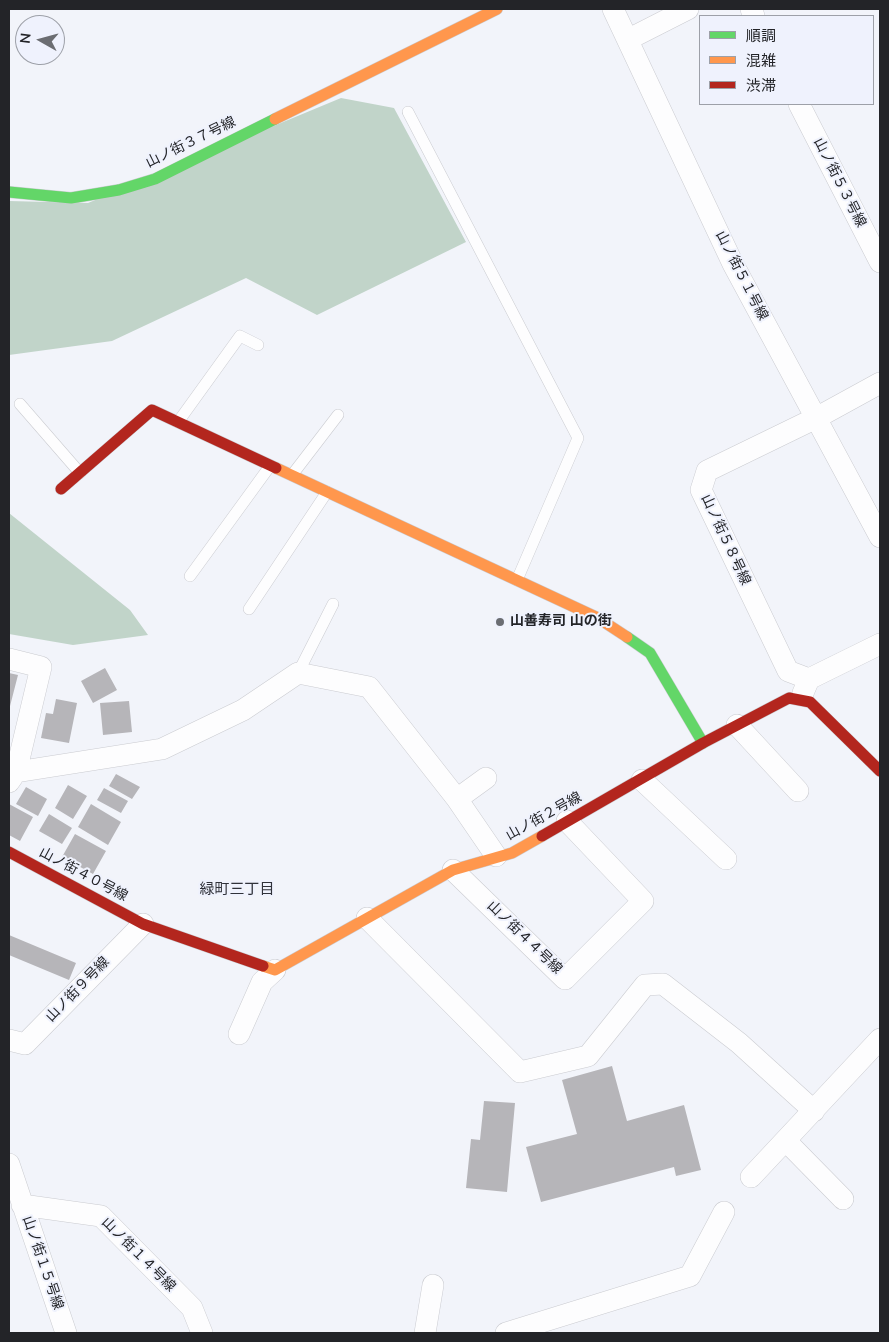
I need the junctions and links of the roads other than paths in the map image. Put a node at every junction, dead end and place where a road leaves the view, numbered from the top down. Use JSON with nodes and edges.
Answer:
{"nodes":[{"id":1,"x":497,"y":9,"type":"edge"},
{"id":2,"x":613,"y":9,"type":"edge"},
{"id":3,"x":688,"y":9,"type":"edge"},
{"id":4,"x":629,"y":39,"type":"junction"},
{"id":5,"x":799,"y":105,"type":"edge"},
{"id":6,"x":408,"y":112,"type":"dead end"},
{"id":7,"x":9,"y":192,"type":"edge"},
{"id":8,"x":880,"y":262,"type":"edge"},
{"id":9,"x":258,"y":345,"type":"dead end"},
{"id":10,"x":880,"y":383,"type":"edge"},
{"id":11,"x":20,"y":404,"type":"dead end"},
{"id":12,"x":338,"y":414,"type":"dead end"},
{"id":13,"x":818,"y":417,"type":"junction"},
{"id":14,"x":178,"y":422,"type":"junction"},
{"id":15,"x":270,"y":466,"type":"junction"},
{"id":16,"x":80,"y":473,"type":"junction"},
{"id":17,"x":292,"y":475,"type":"junction"},
{"id":18,"x":61,"y":489,"type":"dead end"},
{"id":19,"x":327,"y":492,"type":"junction"},
{"id":20,"x":880,"y":537,"type":"edge"},
{"id":21,"x":190,"y":576,"type":"dead end"},
{"id":22,"x":517,"y":580,"type":"junction"},
{"id":23,"x":333,"y":604,"type":"dead end"},
{"id":24,"x":249,"y":609,"type":"dead end"},
{"id":25,"x":880,"y":644,"type":"edge"},
{"id":26,"x":9,"y":660,"type":"edge"},
{"id":27,"x":298,"y":673,"type":"junction"},
{"id":28,"x":808,"y":679,"type":"junction"},
{"id":29,"x":800,"y":700,"type":"junction"},
{"id":30,"x":737,"y":725,"type":"junction"},
{"id":31,"x":703,"y":743,"type":"junction"},
{"id":32,"x":880,"y":770,"type":"edge"},
{"id":33,"x":12,"y":777,"type":"edge"},
{"id":34,"x":486,"y":778,"type":"dead end"},
{"id":35,"x":642,"y":780,"type":"junction"},
{"id":36,"x":798,"y":792,"type":"dead end"},
{"id":37,"x":457,"y":799,"type":"junction"},
{"id":38,"x":567,"y":821,"type":"junction"},
{"id":39,"x":9,"y":852,"type":"edge"},
{"id":40,"x":496,"y":856,"type":"junction"},
{"id":41,"x":726,"y":859,"type":"dead end"},
{"id":42,"x":453,"y":870,"type":"junction"},
{"id":43,"x":367,"y":918,"type":"junction"},
{"id":44,"x":143,"y":924,"type":"junction"},
{"id":45,"x":275,"y":970,"type":"junction"},
{"id":46,"x":239,"y":1034,"type":"dead end"},
{"id":47,"x":880,"y":1039,"type":"edge"},
{"id":48,"x":9,"y":1040,"type":"edge"},
{"id":49,"x":814,"y":1111,"type":"junction"},
{"id":50,"x":786,"y":1141,"type":"junction"},
{"id":51,"x":9,"y":1164,"type":"edge"},
{"id":52,"x":751,"y":1178,"type":"dead end"},
{"id":53,"x":843,"y":1200,"type":"dead end"},
{"id":54,"x":22,"y":1205,"type":"junction"},
{"id":55,"x":724,"y":1212,"type":"dead end"},
{"id":56,"x":433,"y":1285,"type":"dead end"},
{"id":57,"x":66,"y":1333,"type":"edge"},
{"id":58,"x":202,"y":1333,"type":"edge"},
{"id":59,"x":425,"y":1333,"type":"edge"},
{"id":60,"x":506,"y":1333,"type":"edge"}],
"edges":[{"from":1,"to":7,"type":"street","name":"山ノ街３７号線"},
{"from":2,"to":4,"type":"street","name":"山ノ街５１号線"},
{"from":3,"to":4,"type":"street"},
{"from":4,"to":13,"type":"street","name":"山ノ街５１号線"},
{"from":5,"to":8,"type":"street","name":"山ノ街５３号線"},
{"from":6,"to":22,"type":"lane"},
{"from":9,"to":14,"type":"lane"},
{"from":10,"to":13,"type":"street","name":"山ノ街５８号線"},
{"from":11,"to":16,"type":"lane"},
{"from":12,"to":17,"type":"lane"},
{"from":13,"to":20,"type":"street","name":"山ノ街５１号線"},
{"from":13,"to":28,"type":"street","name":"山ノ街５８号線"},
{"from":14,"to":15,"type":"street"},
{"from":14,"to":16,"type":"street"},
{"from":15,"to":17,"type":"street"},
{"from":15,"to":21,"type":"lane"},
{"from":16,"to":18,"type":"street"},
{"from":17,"to":19,"type":"street"},
{"from":19,"to":22,"type":"street"},
{"from":19,"to":24,"type":"lane"},
{"from":22,"to":31,"type":"street"},
{"from":23,"to":27,"type":"lane"},
{"from":25,"to":28,"type":"street"},
{"from":26,"to":33,"type":"street"},
{"from":27,"to":33,"type":"street"},
{"from":27,"to":37,"type":"street"},
{"from":28,"to":29,"type":"street"},
{"from":29,"to":30,"type":"street","name":"山ノ街２号線"},
{"from":29,"to":32,"type":"street"},
{"from":30,"to":31,"type":"street","name":"山ノ街２号線"},
{"from":30,"to":36,"type":"street"},
{"from":31,"to":35,"type":"street","name":"山ノ街２号線"},
{"from":34,"to":37,"type":"street"},
{"from":35,"to":38,"type":"street","name":"山ノ街２号線"},
{"from":35,"to":41,"type":"street"},
{"from":37,"to":40,"type":"street"},
{"from":38,"to":40,"type":"street","name":"山ノ街２号線"},
{"from":38,"to":42,"type":"street","name":"山ノ街４４号線"},
{"from":39,"to":44,"type":"street","name":"山ノ街４０号線"},
{"from":40,"to":42,"type":"street","name":"山ノ街２号線"},
{"from":42,"to":43,"type":"street","name":"山ノ街２号線"},
{"from":43,"to":45,"type":"street","name":"山ノ街２号線"},
{"from":43,"to":49,"type":"street"},
{"from":44,"to":45,"type":"street"},
{"from":44,"to":48,"type":"street","name":"山ノ街９号線"},
{"from":45,"to":46,"type":"street"},
{"from":47,"to":49,"type":"street"},
{"from":49,"to":50,"type":"street"},
{"from":50,"to":52,"type":"street"},
{"from":50,"to":53,"type":"street"},
{"from":51,"to":54,"type":"street","name":"山ノ街１５号線"},
{"from":54,"to":57,"type":"street","name":"山ノ街１５号線"},
{"from":54,"to":58,"type":"street","name":"山ノ街１４号線"},
{"from":55,"to":60,"type":"street"},
{"from":56,"to":59,"type":"street"}]}
